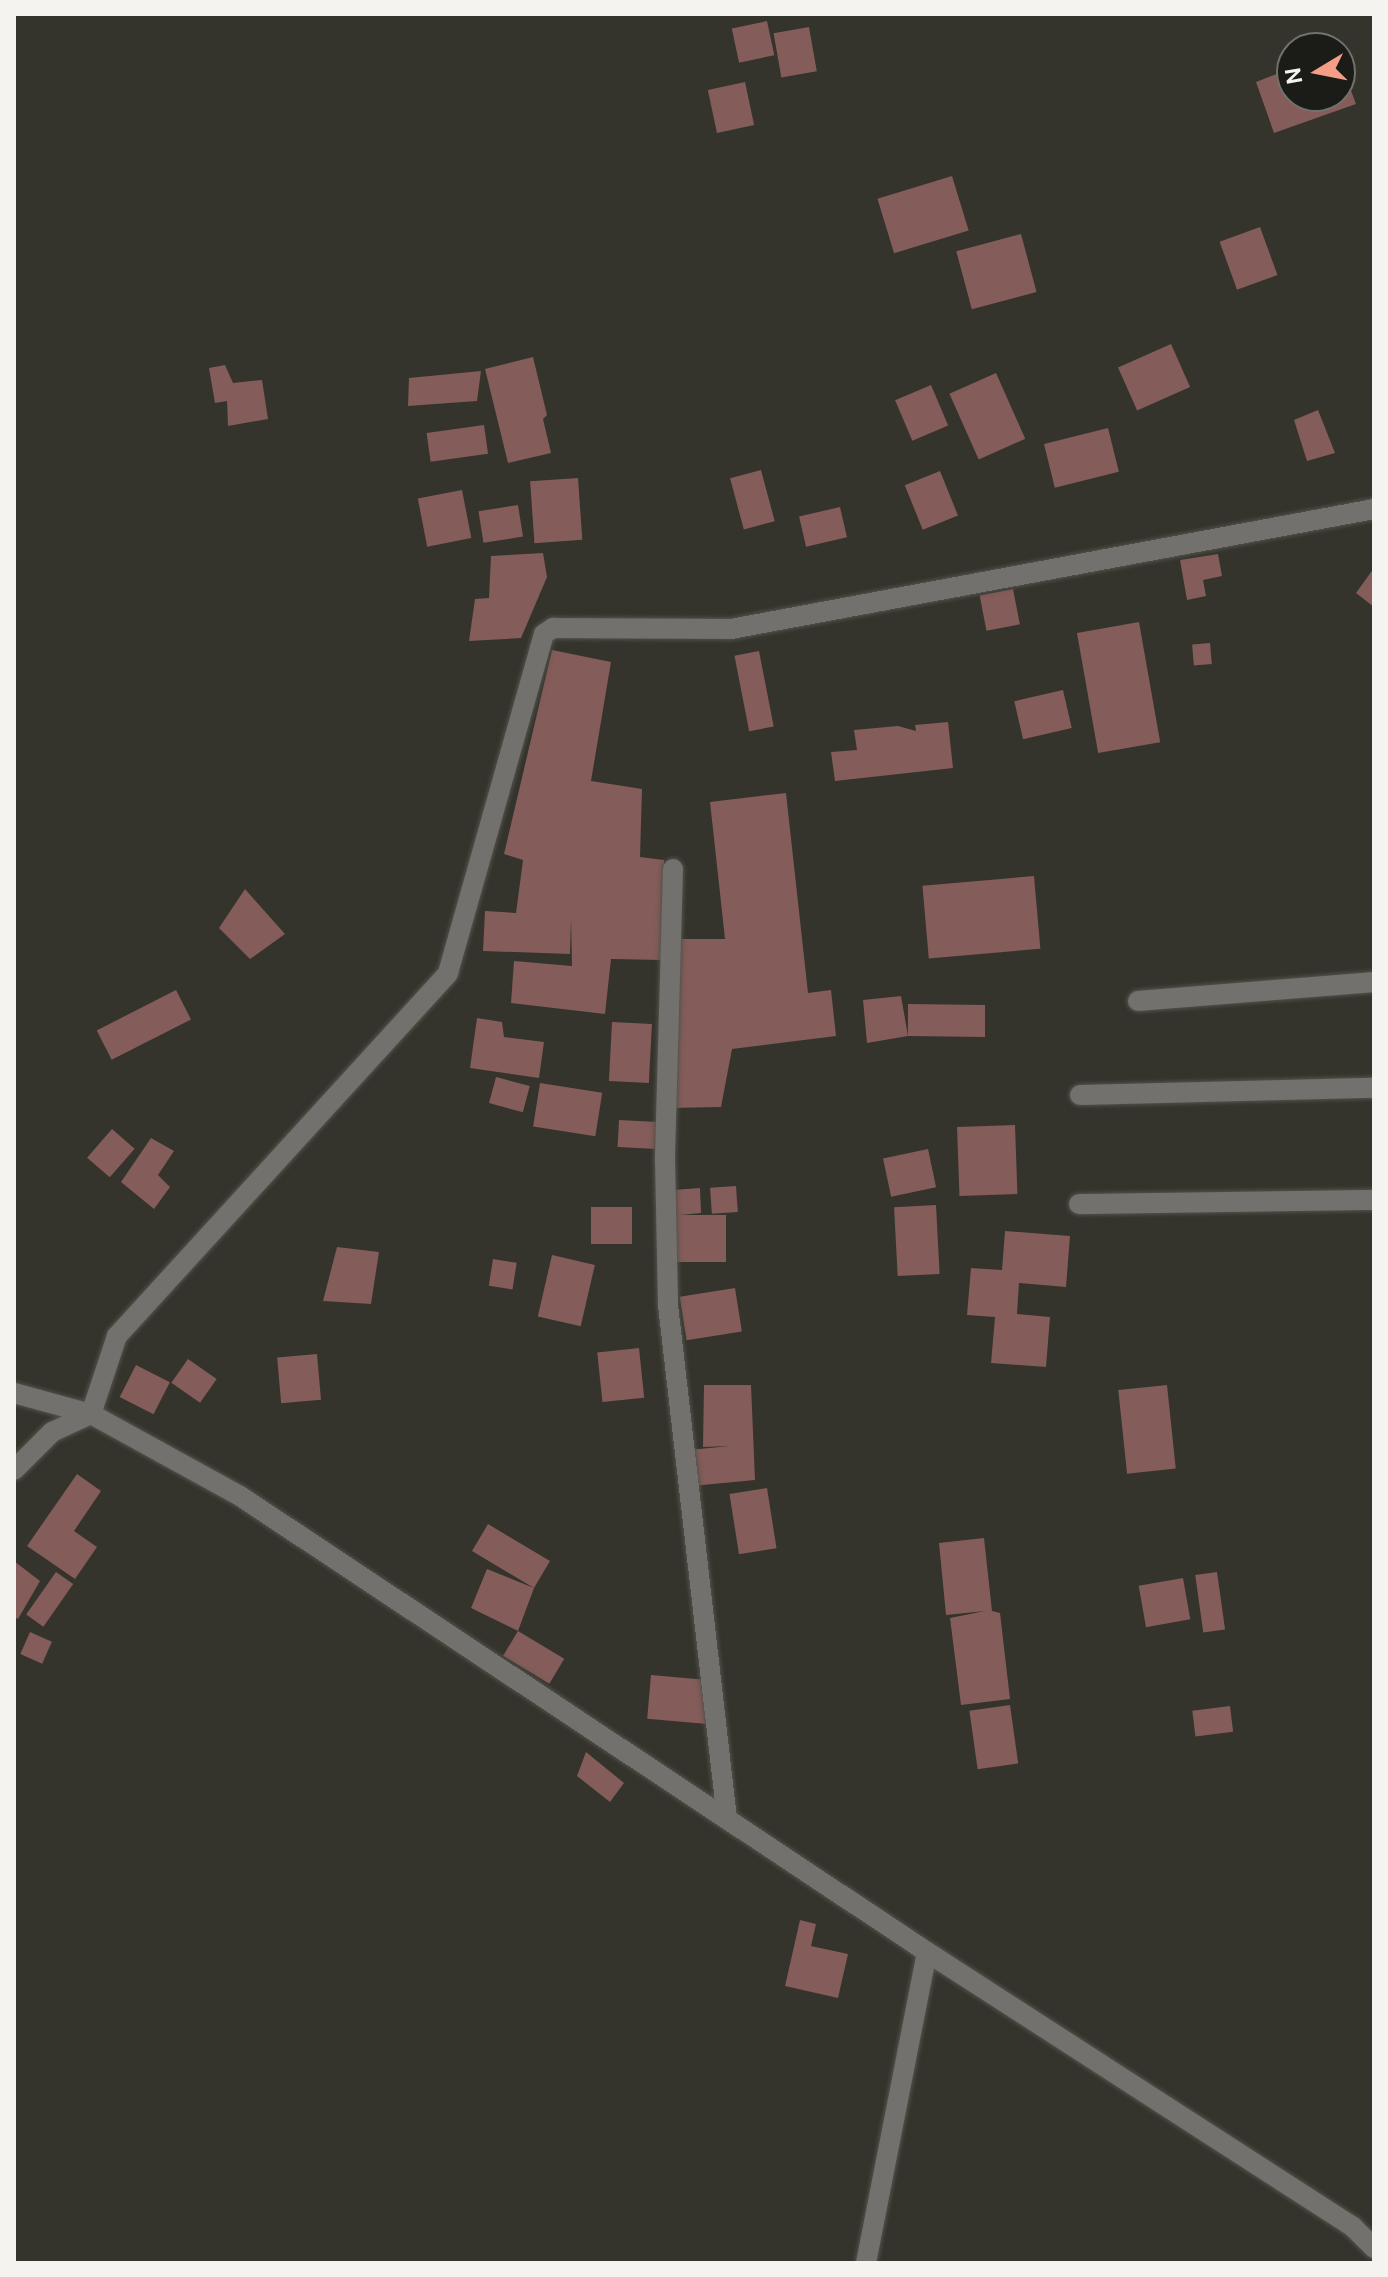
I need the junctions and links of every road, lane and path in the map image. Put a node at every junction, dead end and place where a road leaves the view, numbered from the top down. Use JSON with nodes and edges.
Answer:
{"nodes":[{"id":1,"x":1374,"y":509,"type":"edge"},
{"id":2,"x":673,"y":869,"type":"dead end"},
{"id":3,"x":1374,"y":982,"type":"edge"},
{"id":4,"x":1138,"y":1001,"type":"dead end"},
{"id":5,"x":1374,"y":1088,"type":"edge"},
{"id":6,"x":1080,"y":1095,"type":"dead end"},
{"id":7,"x":1374,"y":1200,"type":"edge"},
{"id":8,"x":1079,"y":1204,"type":"dead end"},
{"id":9,"x":14,"y":1393,"type":"edge"},
{"id":10,"x":91,"y":1414,"type":"junction"},
{"id":11,"x":14,"y":1470,"type":"edge"},
{"id":12,"x":727,"y":1819,"type":"junction"},
{"id":13,"x":927,"y":1952,"type":"junction"},
{"id":14,"x":1374,"y":2248,"type":"edge"},
{"id":15,"x":866,"y":2263,"type":"edge"}],
"edges":[{"from":1,"to":10,"type":"street"},
{"from":2,"to":12,"type":"street"},
{"from":3,"to":4,"type":"street"},
{"from":5,"to":6,"type":"street"},
{"from":7,"to":8,"type":"street"},
{"from":9,"to":10,"type":"street"},
{"from":10,"to":11,"type":"street"},
{"from":10,"to":12,"type":"street"},
{"from":12,"to":13,"type":"street"},
{"from":13,"to":14,"type":"street"},
{"from":13,"to":15,"type":"street"}]}
